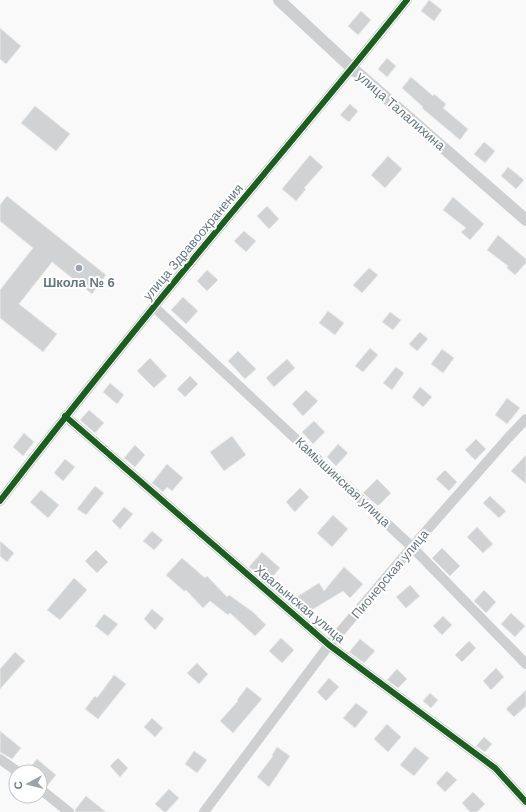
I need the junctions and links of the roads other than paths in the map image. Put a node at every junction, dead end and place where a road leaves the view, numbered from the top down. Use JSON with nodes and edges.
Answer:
{"nodes":[{"id":1,"x":279,"y":0,"type":"edge"},
{"id":2,"x":407,"y":0,"type":"edge"},
{"id":3,"x":352,"y":68,"type":"junction"},
{"id":4,"x":526,"y":220,"type":"edge"},
{"id":5,"x":154,"y":306,"type":"junction"},
{"id":6,"x":65,"y":416,"type":"junction"},
{"id":7,"x":526,"y":420,"type":"edge"},
{"id":8,"x":0,"y":501,"type":"edge"},
{"id":9,"x":412,"y":546,"type":"junction"},
{"id":10,"x":329,"y":645,"type":"junction"},
{"id":11,"x":526,"y":664,"type":"edge"},
{"id":12,"x":48,"y":795,"type":"edge"},
{"id":13,"x":526,"y":802,"type":"edge"},
{"id":14,"x":69,"y":812,"type":"edge"},
{"id":15,"x":204,"y":812,"type":"edge"}],
"edges":[{"from":1,"to":3,"type":"street","name":"улица Талалихина"},
{"from":2,"to":3,"type":"street","name":"улица Здравоохранения"},
{"from":3,"to":4,"type":"street","name":"улица Талалихина"},
{"from":3,"to":5,"type":"street","name":"улица Здравоохранения"},
{"from":5,"to":6,"type":"street","name":"улица Здравоохранения"},
{"from":5,"to":9,"type":"street","name":"Камышинская улица"},
{"from":6,"to":8,"type":"street","name":"улица Здравоохранения"},
{"from":6,"to":10,"type":"street","name":"Хвалынская улица"},
{"from":7,"to":9,"type":"street","name":"Пионерская улица"},
{"from":9,"to":10,"type":"street","name":"Пионерская улица"},
{"from":9,"to":11,"type":"street","name":"Камышинская улица"},
{"from":10,"to":13,"type":"street","name":"Хвалынская улица"},
{"from":10,"to":15,"type":"street","name":"Пионерская улица"},
{"from":12,"to":14,"type":"street"}]}
